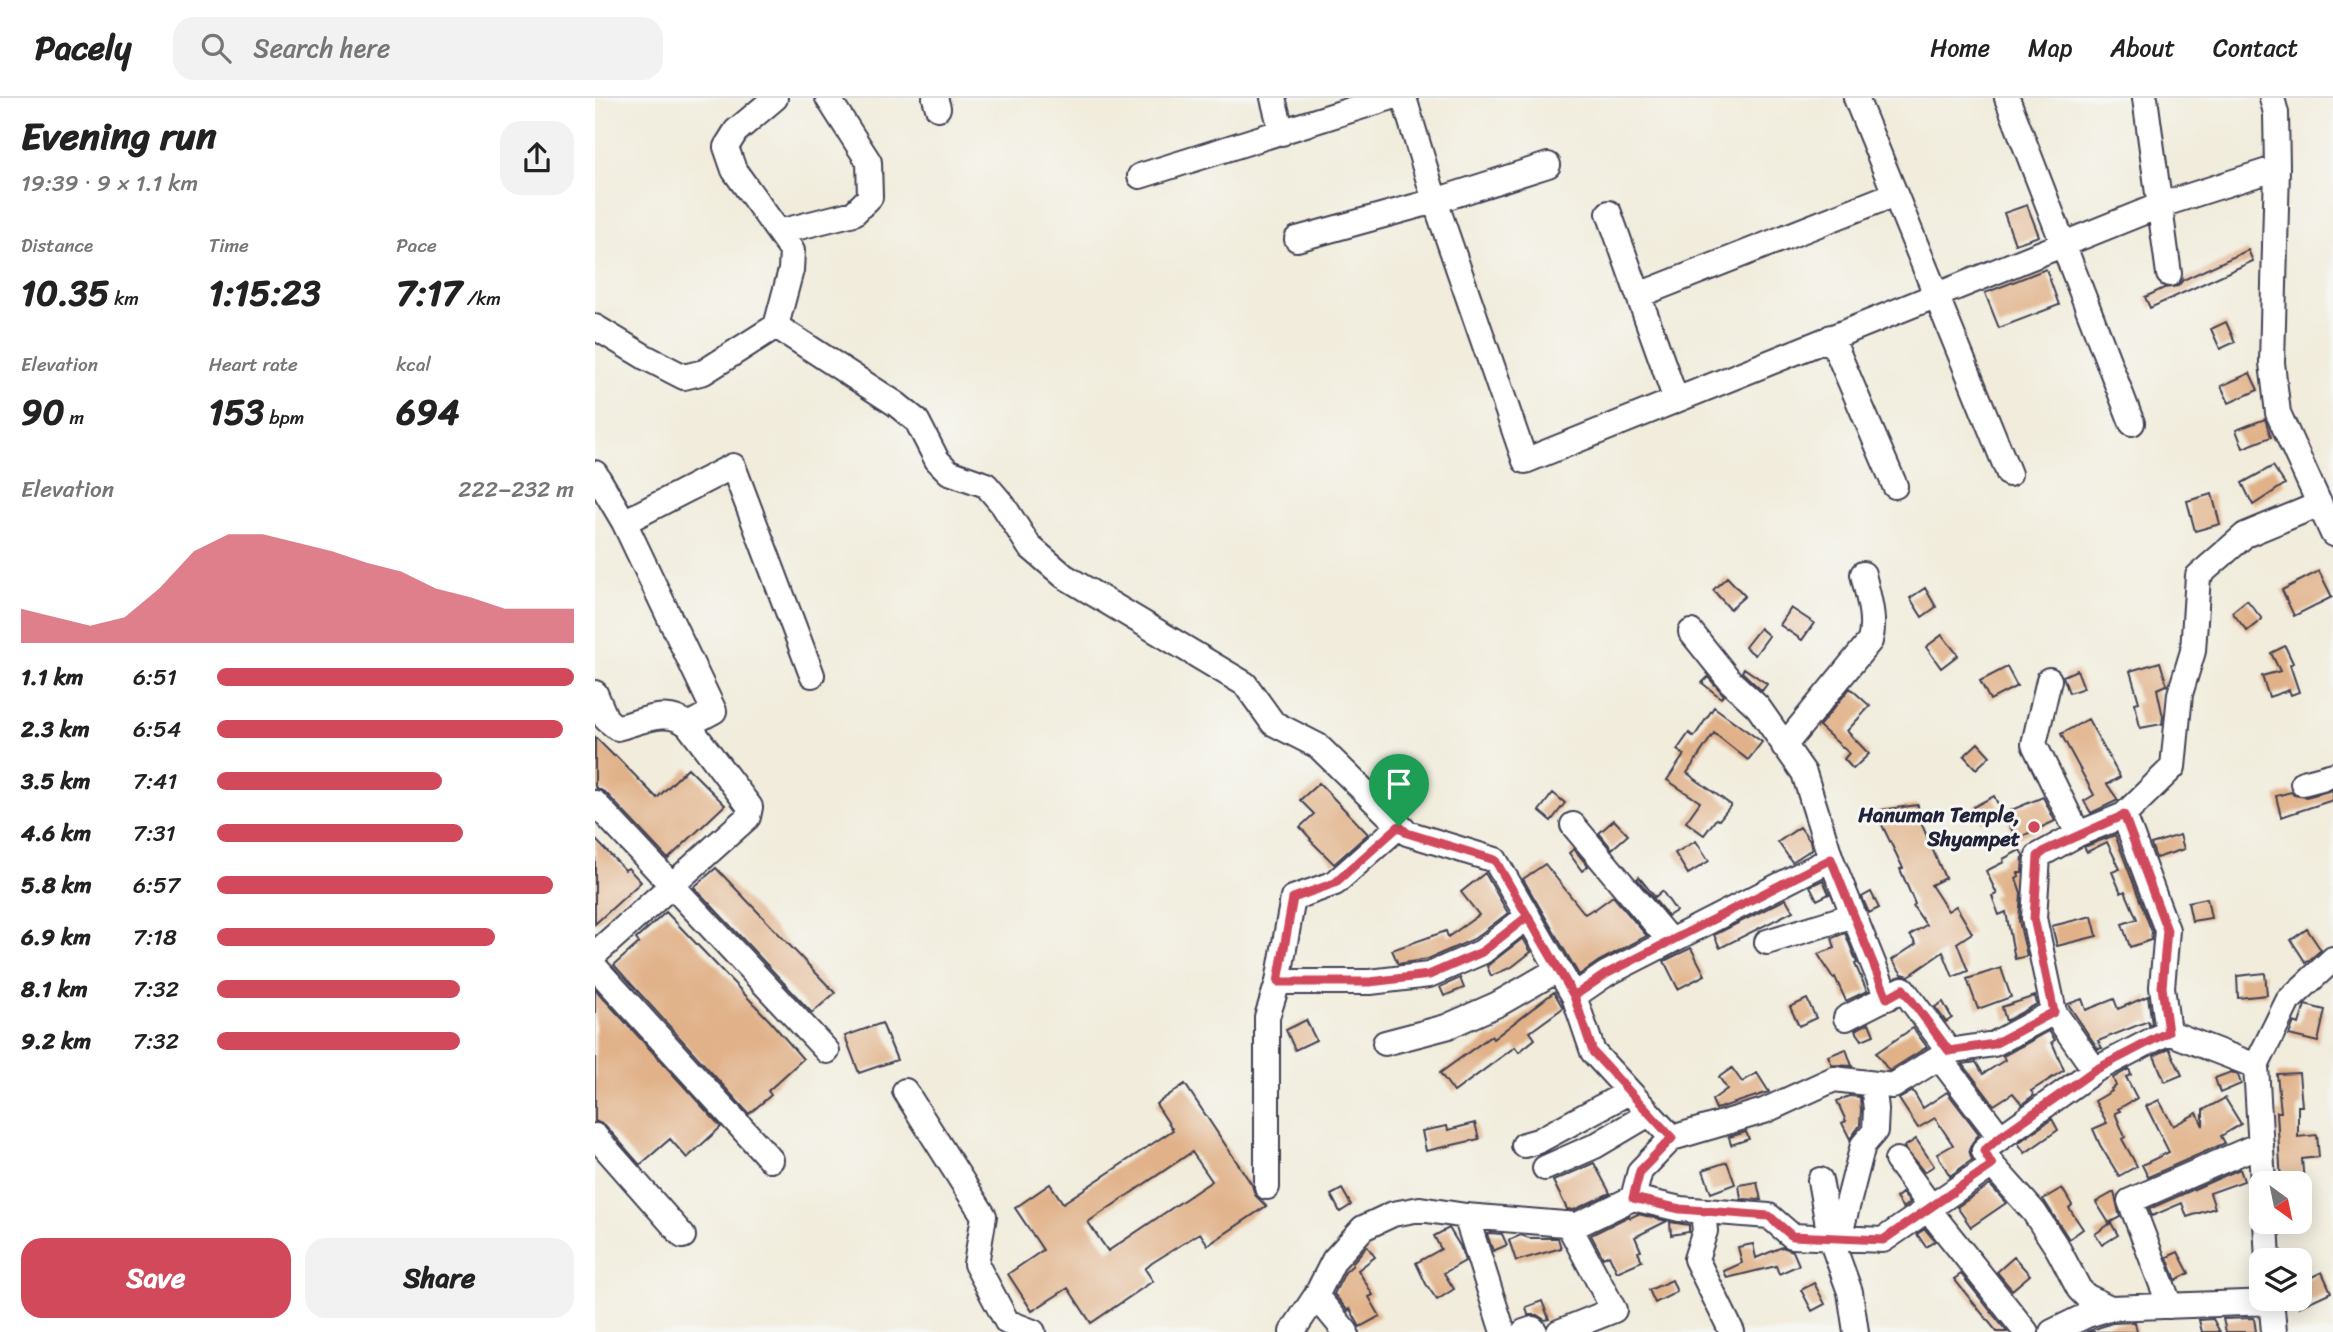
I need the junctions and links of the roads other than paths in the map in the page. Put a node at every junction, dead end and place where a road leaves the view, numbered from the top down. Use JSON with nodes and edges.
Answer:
{"nodes":[{"id":1,"x":775,"y":98,"type":"edge"},
{"id":2,"x":828,"y":98,"type":"edge"},
{"id":3,"x":1273,"y":98,"type":"edge"},
{"id":4,"x":1389,"y":98,"type":"edge"},
{"id":5,"x":1404,"y":98,"type":"edge"},
{"id":6,"x":1856,"y":98,"type":"edge"},
{"id":7,"x":2007,"y":98,"type":"edge"},
{"id":8,"x":2145,"y":98,"type":"edge"},
{"id":9,"x":2272,"y":98,"type":"edge"},
{"id":10,"x":1282,"y":132,"type":"junction"},
{"id":11,"x":1548,"y":164,"type":"dead end"},
{"id":12,"x":2277,"y":168,"type":"junction"},
{"id":13,"x":1140,"y":176,"type":"dead end"},
{"id":14,"x":1895,"y":194,"type":"junction"},
{"id":15,"x":1435,"y":201,"type":"junction"},
{"id":16,"x":2161,"y":205,"type":"junction"},
{"id":17,"x":1609,"y":213,"type":"dead end"},
{"id":18,"x":779,"y":232,"type":"junction"},
{"id":19,"x":1297,"y":239,"type":"dead end"},
{"id":20,"x":2062,"y":244,"type":"junction"},
{"id":21,"x":2169,"y":274,"type":"dead end"},
{"id":22,"x":1639,"y":295,"type":"junction"},
{"id":23,"x":1936,"y":295,"type":"junction"},
{"id":24,"x":776,"y":326,"type":"junction"},
{"id":25,"x":595,"y":327,"type":"edge"},
{"id":26,"x":1831,"y":337,"type":"junction"},
{"id":27,"x":1677,"y":400,"type":"junction"},
{"id":28,"x":2132,"y":423,"type":"dead end"},
{"id":29,"x":595,"y":473,"type":"edge"},
{"id":30,"x":2009,"y":474,"type":"dead end"},
{"id":31,"x":1895,"y":486,"type":"dead end"},
{"id":32,"x":2320,"y":504,"type":"junction"},
{"id":33,"x":624,"y":522,"type":"junction"},
{"id":34,"x":2333,"y":534,"type":"edge"},
{"id":35,"x":1863,"y":574,"type":"dead end"},
{"id":36,"x":1691,"y":632,"type":"dead end"},
{"id":37,"x":812,"y":675,"type":"dead end"},
{"id":38,"x":2049,"y":680,"type":"dead end"},
{"id":39,"x":595,"y":693,"type":"edge"},
{"id":40,"x":688,"y":725,"type":"junction"},
{"id":41,"x":1784,"y":746,"type":"junction"},
{"id":42,"x":2333,"y":775,"type":"edge"},
{"id":43,"x":2303,"y":783,"type":"dead end"},
{"id":44,"x":595,"y":803,"type":"edge"},
{"id":45,"x":2124,"y":815,"type":"junction"},
{"id":46,"x":1573,"y":825,"type":"dead end"},
{"id":47,"x":1399,"y":826,"type":"junction"},
{"id":48,"x":2078,"y":835,"type":"junction"},
{"id":49,"x":1831,"y":859,"type":"junction"},
{"id":50,"x":670,"y":886,"type":"junction"},
{"id":51,"x":1854,"y":915,"type":"junction"},
{"id":52,"x":1528,"y":916,"type":"junction"},
{"id":53,"x":1670,"y":941,"type":"junction"},
{"id":54,"x":1767,"y":942,"type":"dead end"},
{"id":55,"x":595,"y":954,"type":"edge"},
{"id":56,"x":2333,"y":959,"type":"edge"},
{"id":57,"x":595,"y":967,"type":"edge"},
{"id":58,"x":1559,"y":969,"type":"junction"},
{"id":59,"x":1278,"y":982,"type":"junction"},
{"id":60,"x":1574,"y":996,"type":"junction"},
{"id":61,"x":1887,"y":998,"type":"junction"},
{"id":62,"x":2054,"y":1012,"type":"junction"},
{"id":63,"x":1846,"y":1018,"type":"dead end"},
{"id":64,"x":2168,"y":1032,"type":"junction"},
{"id":65,"x":1385,"y":1043,"type":"dead end"},
{"id":66,"x":827,"y":1051,"type":"dead end"},
{"id":67,"x":1944,"y":1054,"type":"junction"},
{"id":68,"x":2256,"y":1066,"type":"junction"},
{"id":69,"x":2095,"y":1070,"type":"junction"},
{"id":70,"x":1873,"y":1084,"type":"junction"},
{"id":71,"x":905,"y":1091,"type":"dead end"},
{"id":72,"x":1629,"y":1092,"type":"junction"},
{"id":73,"x":1649,"y":1114,"type":"junction"},
{"id":74,"x":595,"y":1136,"type":"edge"},
{"id":75,"x":2000,"y":1137,"type":"junction"},
{"id":76,"x":1672,"y":1138,"type":"junction"},
{"id":77,"x":2261,"y":1144,"type":"junction"},
{"id":78,"x":1524,"y":1145,"type":"dead end"},
{"id":79,"x":771,"y":1160,"type":"dead end"},
{"id":80,"x":1898,"y":1160,"type":"dead end"},
{"id":81,"x":1992,"y":1165,"type":"junction"},
{"id":82,"x":1545,"y":1168,"type":"dead end"},
{"id":83,"x":2262,"y":1171,"type":"edge"},
{"id":84,"x":1820,"y":1181,"type":"dead end"},
{"id":85,"x":1267,"y":1187,"type":"dead end"},
{"id":86,"x":1633,"y":1198,"type":"junction"},
{"id":87,"x":1929,"y":1208,"type":"junction"},
{"id":88,"x":1703,"y":1211,"type":"junction"},
{"id":89,"x":1466,"y":1216,"type":"junction"},
{"id":90,"x":1567,"y":1224,"type":"junction"},
{"id":91,"x":683,"y":1236,"type":"dead end"},
{"id":92,"x":1834,"y":1238,"type":"junction"},
{"id":93,"x":1316,"y":1296,"type":"junction"},
{"id":94,"x":2249,"y":1301,"type":"edge"},
{"id":95,"x":2170,"y":1306,"type":"junction"},
{"id":96,"x":2272,"y":1311,"type":"edge"},
{"id":97,"x":2096,"y":1318,"type":"edge"},
{"id":98,"x":1573,"y":1329,"type":"edge"},
{"id":99,"x":1033,"y":1332,"type":"edge"},
{"id":100,"x":1292,"y":1332,"type":"edge"},
{"id":101,"x":1346,"y":1332,"type":"edge"},
{"id":102,"x":1503,"y":1332,"type":"edge"},
{"id":103,"x":1524,"y":1332,"type":"edge"},
{"id":104,"x":1535,"y":1332,"type":"edge"},
{"id":105,"x":1732,"y":1332,"type":"edge"},
{"id":106,"x":1856,"y":1332,"type":"edge"},
{"id":107,"x":2026,"y":1332,"type":"edge"},
{"id":108,"x":2052,"y":1332,"type":"edge"},
{"id":109,"x":2274,"y":1332,"type":"edge"}],
"edges":[{"from":1,"to":18,"type":"street"},
{"from":2,"to":18,"type":"street"},
{"from":3,"to":10,"type":"street"},
{"from":4,"to":10,"type":"street"},
{"from":5,"to":15,"type":"street"},
{"from":6,"to":14,"type":"street"},
{"from":7,"to":20,"type":"street"},
{"from":8,"to":16,"type":"street"},
{"from":9,"to":12,"type":"street"},
{"from":10,"to":13,"type":"street"},
{"from":11,"to":15,"type":"street"},
{"from":12,"to":16,"type":"street"},
{"from":12,"to":32,"type":"street"},
{"from":14,"to":22,"type":"street"},
{"from":14,"to":23,"type":"street"},
{"from":15,"to":19,"type":"street"},
{"from":15,"to":27,"type":"street"},
{"from":16,"to":20,"type":"street"},
{"from":16,"to":21,"type":"street"},
{"from":17,"to":22,"type":"street"},
{"from":18,"to":24,"type":"street"},
{"from":20,"to":23,"type":"street"},
{"from":20,"to":28,"type":"street"},
{"from":22,"to":27,"type":"street"},
{"from":23,"to":26,"type":"street"},
{"from":23,"to":30,"type":"street"},
{"from":24,"to":25,"type":"street"},
{"from":24,"to":47,"type":"street"},
{"from":26,"to":27,"type":"street"},
{"from":26,"to":31,"type":"street"},
{"from":29,"to":33,"type":"street"},
{"from":32,"to":34,"type":"street"},
{"from":32,"to":45,"type":"street"},
{"from":33,"to":37,"type":"street"},
{"from":33,"to":40,"type":"street"},
{"from":35,"to":41,"type":"street"},
{"from":36,"to":41,"type":"street"},
{"from":38,"to":48,"type":"street"},
{"from":39,"to":40,"type":"street"},
{"from":40,"to":50,"type":"street"},
{"from":41,"to":49,"type":"street"},
{"from":42,"to":43,"type":"street"},
{"from":44,"to":50,"type":"street"},
{"from":45,"to":48,"type":"street"},
{"from":45,"to":64,"type":"street"},
{"from":46,"to":53,"type":"street"},
{"from":47,"to":52,"type":"street"},
{"from":47,"to":59,"type":"street"},
{"from":48,"to":62,"type":"street"},
{"from":49,"to":51,"type":"street"},
{"from":49,"to":53,"type":"street"},
{"from":50,"to":55,"type":"street"},
{"from":50,"to":66,"type":"street"},
{"from":51,"to":54,"type":"street"},
{"from":51,"to":61,"type":"street"},
{"from":52,"to":58,"type":"street"},
{"from":52,"to":59,"type":"street"},
{"from":53,"to":60,"type":"street"},
{"from":56,"to":68,"type":"street"},
{"from":57,"to":79,"type":"street"},
{"from":58,"to":60,"type":"street"},
{"from":58,"to":65,"type":"street"},
{"from":59,"to":85,"type":"street"},
{"from":60,"to":72,"type":"street"},
{"from":61,"to":63,"type":"street"},
{"from":61,"to":67,"type":"street"},
{"from":62,"to":67,"type":"street"},
{"from":62,"to":69,"type":"street"},
{"from":64,"to":68,"type":"street"},
{"from":64,"to":69,"type":"street"},
{"from":67,"to":70,"type":"street"},
{"from":67,"to":75,"type":"street"},
{"from":68,"to":77,"type":"street"},
{"from":69,"to":75,"type":"street"},
{"from":70,"to":76,"type":"street"},
{"from":70,"to":92,"type":"street"},
{"from":71,"to":99,"type":"street"},
{"from":72,"to":73,"type":"street"},
{"from":72,"to":78,"type":"street"},
{"from":73,"to":76,"type":"street"},
{"from":73,"to":82,"type":"street"},
{"from":74,"to":91,"type":"street"},
{"from":75,"to":81,"type":"street"},
{"from":76,"to":86,"type":"street"},
{"from":77,"to":83,"type":"street"},
{"from":77,"to":95,"type":"street"},
{"from":80,"to":87,"type":"street"},
{"from":81,"to":87,"type":"street"},
{"from":81,"to":97,"type":"street"},
{"from":84,"to":92,"type":"street"},
{"from":86,"to":88,"type":"street"},
{"from":86,"to":90,"type":"street"},
{"from":87,"to":92,"type":"street"},
{"from":87,"to":107,"type":"street"},
{"from":88,"to":92,"type":"street"},
{"from":88,"to":105,"type":"street"},
{"from":89,"to":90,"type":"street"},
{"from":89,"to":93,"type":"street"},
{"from":89,"to":102,"type":"street"},
{"from":90,"to":98,"type":"street"},
{"from":92,"to":106,"type":"street"},
{"from":93,"to":100,"type":"street"},
{"from":93,"to":101,"type":"street"},
{"from":94,"to":95,"type":"street"},
{"from":95,"to":97,"type":"street"},
{"from":96,"to":109,"type":"street"},
{"from":97,"to":108,"type":"street"},
{"from":103,"to":104,"type":"street"}]}
